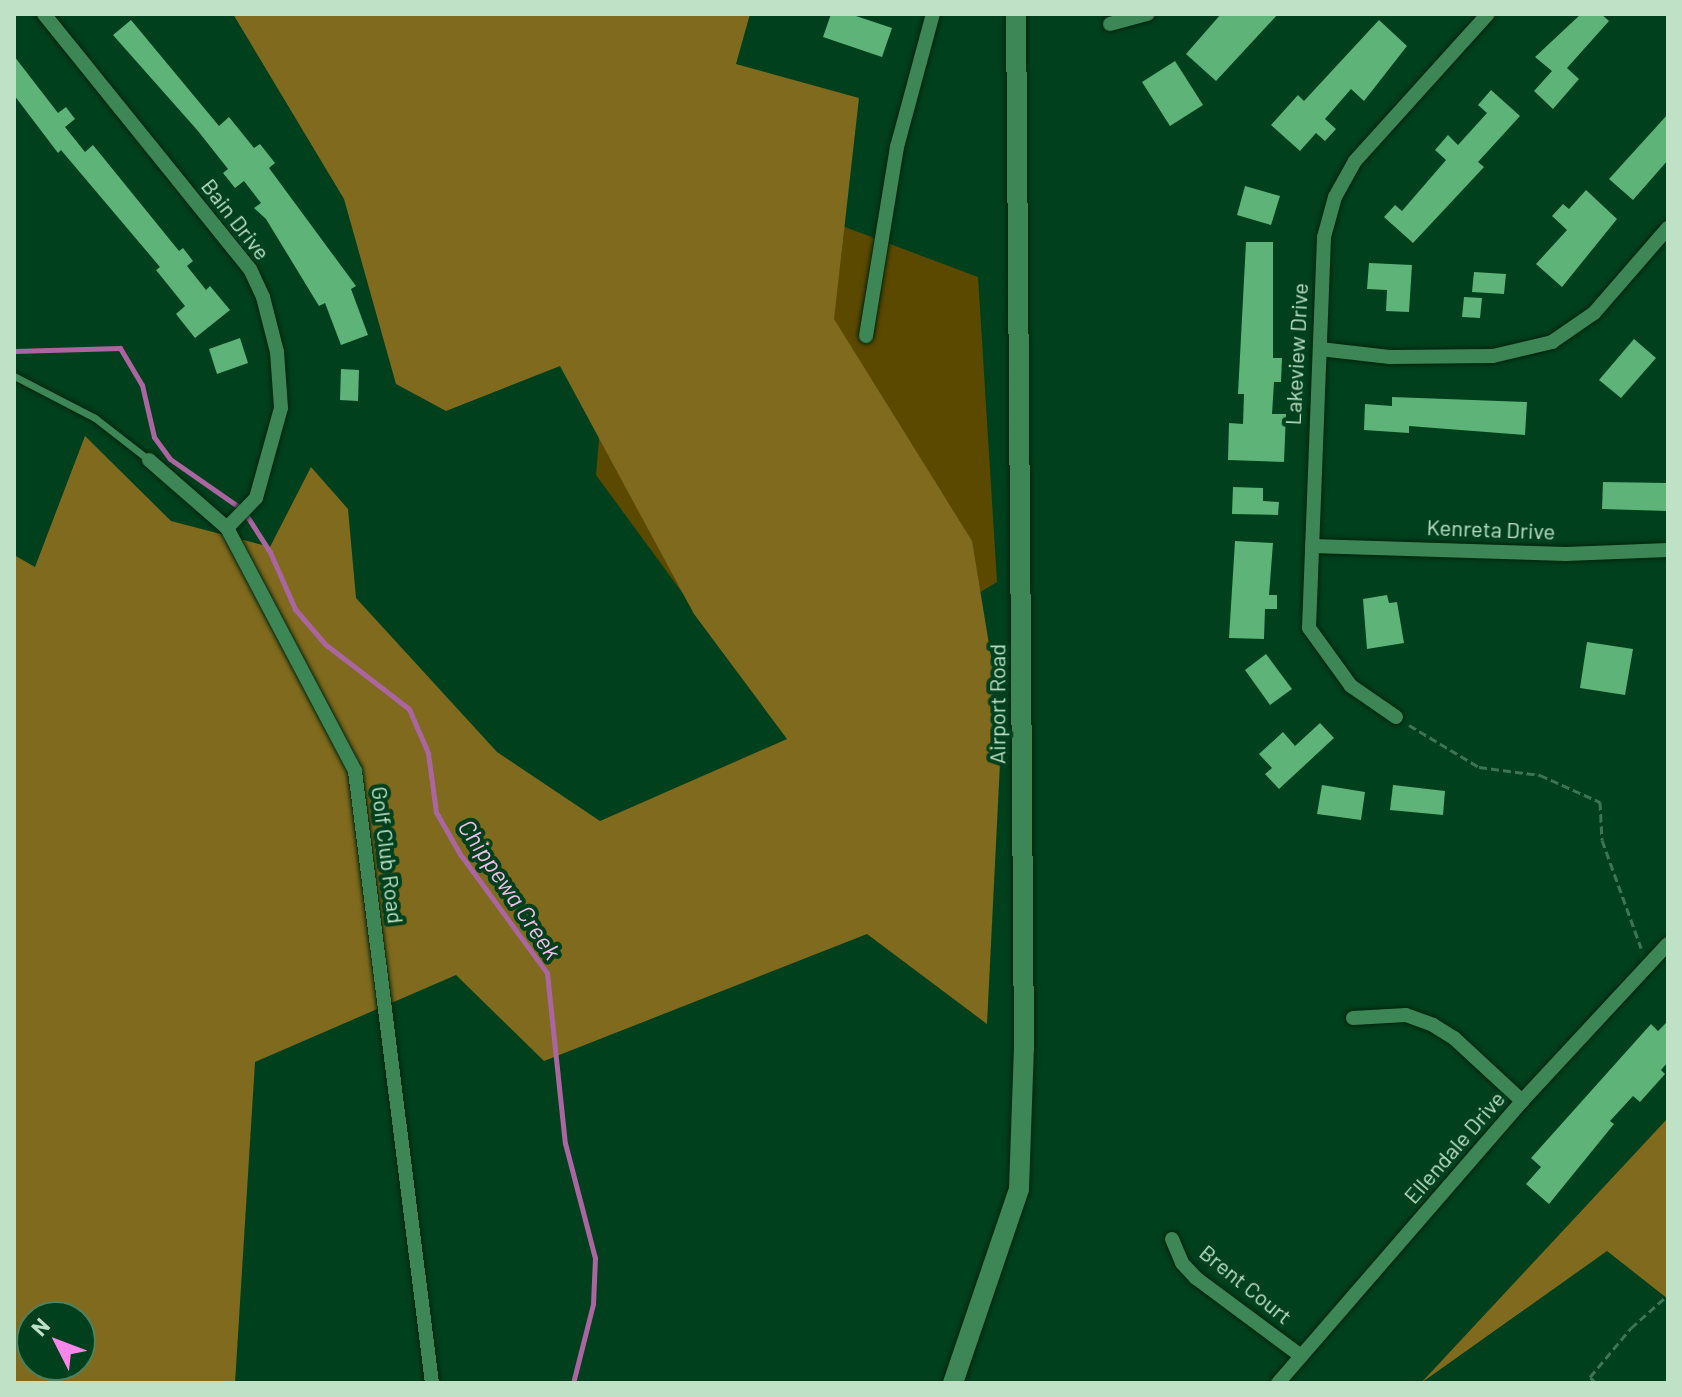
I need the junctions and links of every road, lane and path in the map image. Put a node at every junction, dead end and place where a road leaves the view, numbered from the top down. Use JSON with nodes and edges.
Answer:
{"nodes":[{"id":1,"x":44,"y":14,"type":"edge"},
{"id":2,"x":933,"y":14,"type":"edge"},
{"id":3,"x":1016,"y":14,"type":"edge"},
{"id":4,"x":1148,"y":14,"type":"edge"},
{"id":5,"x":1488,"y":14,"type":"edge"},
{"id":6,"x":1110,"y":24,"type":"dead end"},
{"id":7,"x":1668,"y":228,"type":"edge"},
{"id":8,"x":866,"y":336,"type":"dead end"},
{"id":9,"x":1320,"y":349,"type":"junction"},
{"id":10,"x":14,"y":376,"type":"edge"},
{"id":11,"x":149,"y":460,"type":"joint"},
{"id":12,"x":227,"y":528,"type":"junction"},
{"id":13,"x":1312,"y":546,"type":"junction"},
{"id":14,"x":1668,"y":550,"type":"edge"},
{"id":15,"x":1396,"y":717,"type":"joint"},
{"id":16,"x":1668,"y":944,"type":"edge"},
{"id":17,"x":1647,"y":967,"type":"junction"},
{"id":18,"x":1353,"y":1018,"type":"dead end"},
{"id":19,"x":1522,"y":1101,"type":"junction"},
{"id":20,"x":1172,"y":1239,"type":"dead end"},
{"id":21,"x":1668,"y":1295,"type":"edge"},
{"id":22,"x":1301,"y":1356,"type":"junction"},
{"id":23,"x":432,"y":1383,"type":"edge"},
{"id":24,"x":953,"y":1383,"type":"edge"},
{"id":25,"x":1278,"y":1383,"type":"edge"},
{"id":26,"x":1596,"y":1383,"type":"edge"}],
"edges":[{"from":1,"to":12,"type":"street","name":"Bain Drive"},
{"from":2,"to":8,"type":"street"},
{"from":3,"to":24,"type":"main road","name":"Airport Road"},
{"from":4,"to":6,"type":"street"},
{"from":5,"to":9,"type":"street","name":"Lakeview Drive"},
{"from":7,"to":9,"type":"street"},
{"from":9,"to":13,"type":"street","name":"Lakeview Drive"},
{"from":10,"to":11,"type":"lane","name":"Golf Club Road"},
{"from":11,"to":12,"type":"street","name":"Golf Club Road"},
{"from":12,"to":23,"type":"street","name":"Golf Club Road"},
{"from":13,"to":14,"type":"street","name":"Kenreta Drive"},
{"from":13,"to":15,"type":"street","name":"Lakeview Drive"},
{"from":15,"to":17,"type":"path"},
{"from":16,"to":17,"type":"street","name":"Ellendale Drive"},
{"from":17,"to":19,"type":"street","name":"Ellendale Drive"},
{"from":18,"to":19,"type":"street"},
{"from":19,"to":22,"type":"street","name":"Ellendale Drive"},
{"from":20,"to":22,"type":"street","name":"Brent Court"},
{"from":21,"to":26,"type":"path"},
{"from":22,"to":25,"type":"street","name":"Ellendale Drive"}]}
